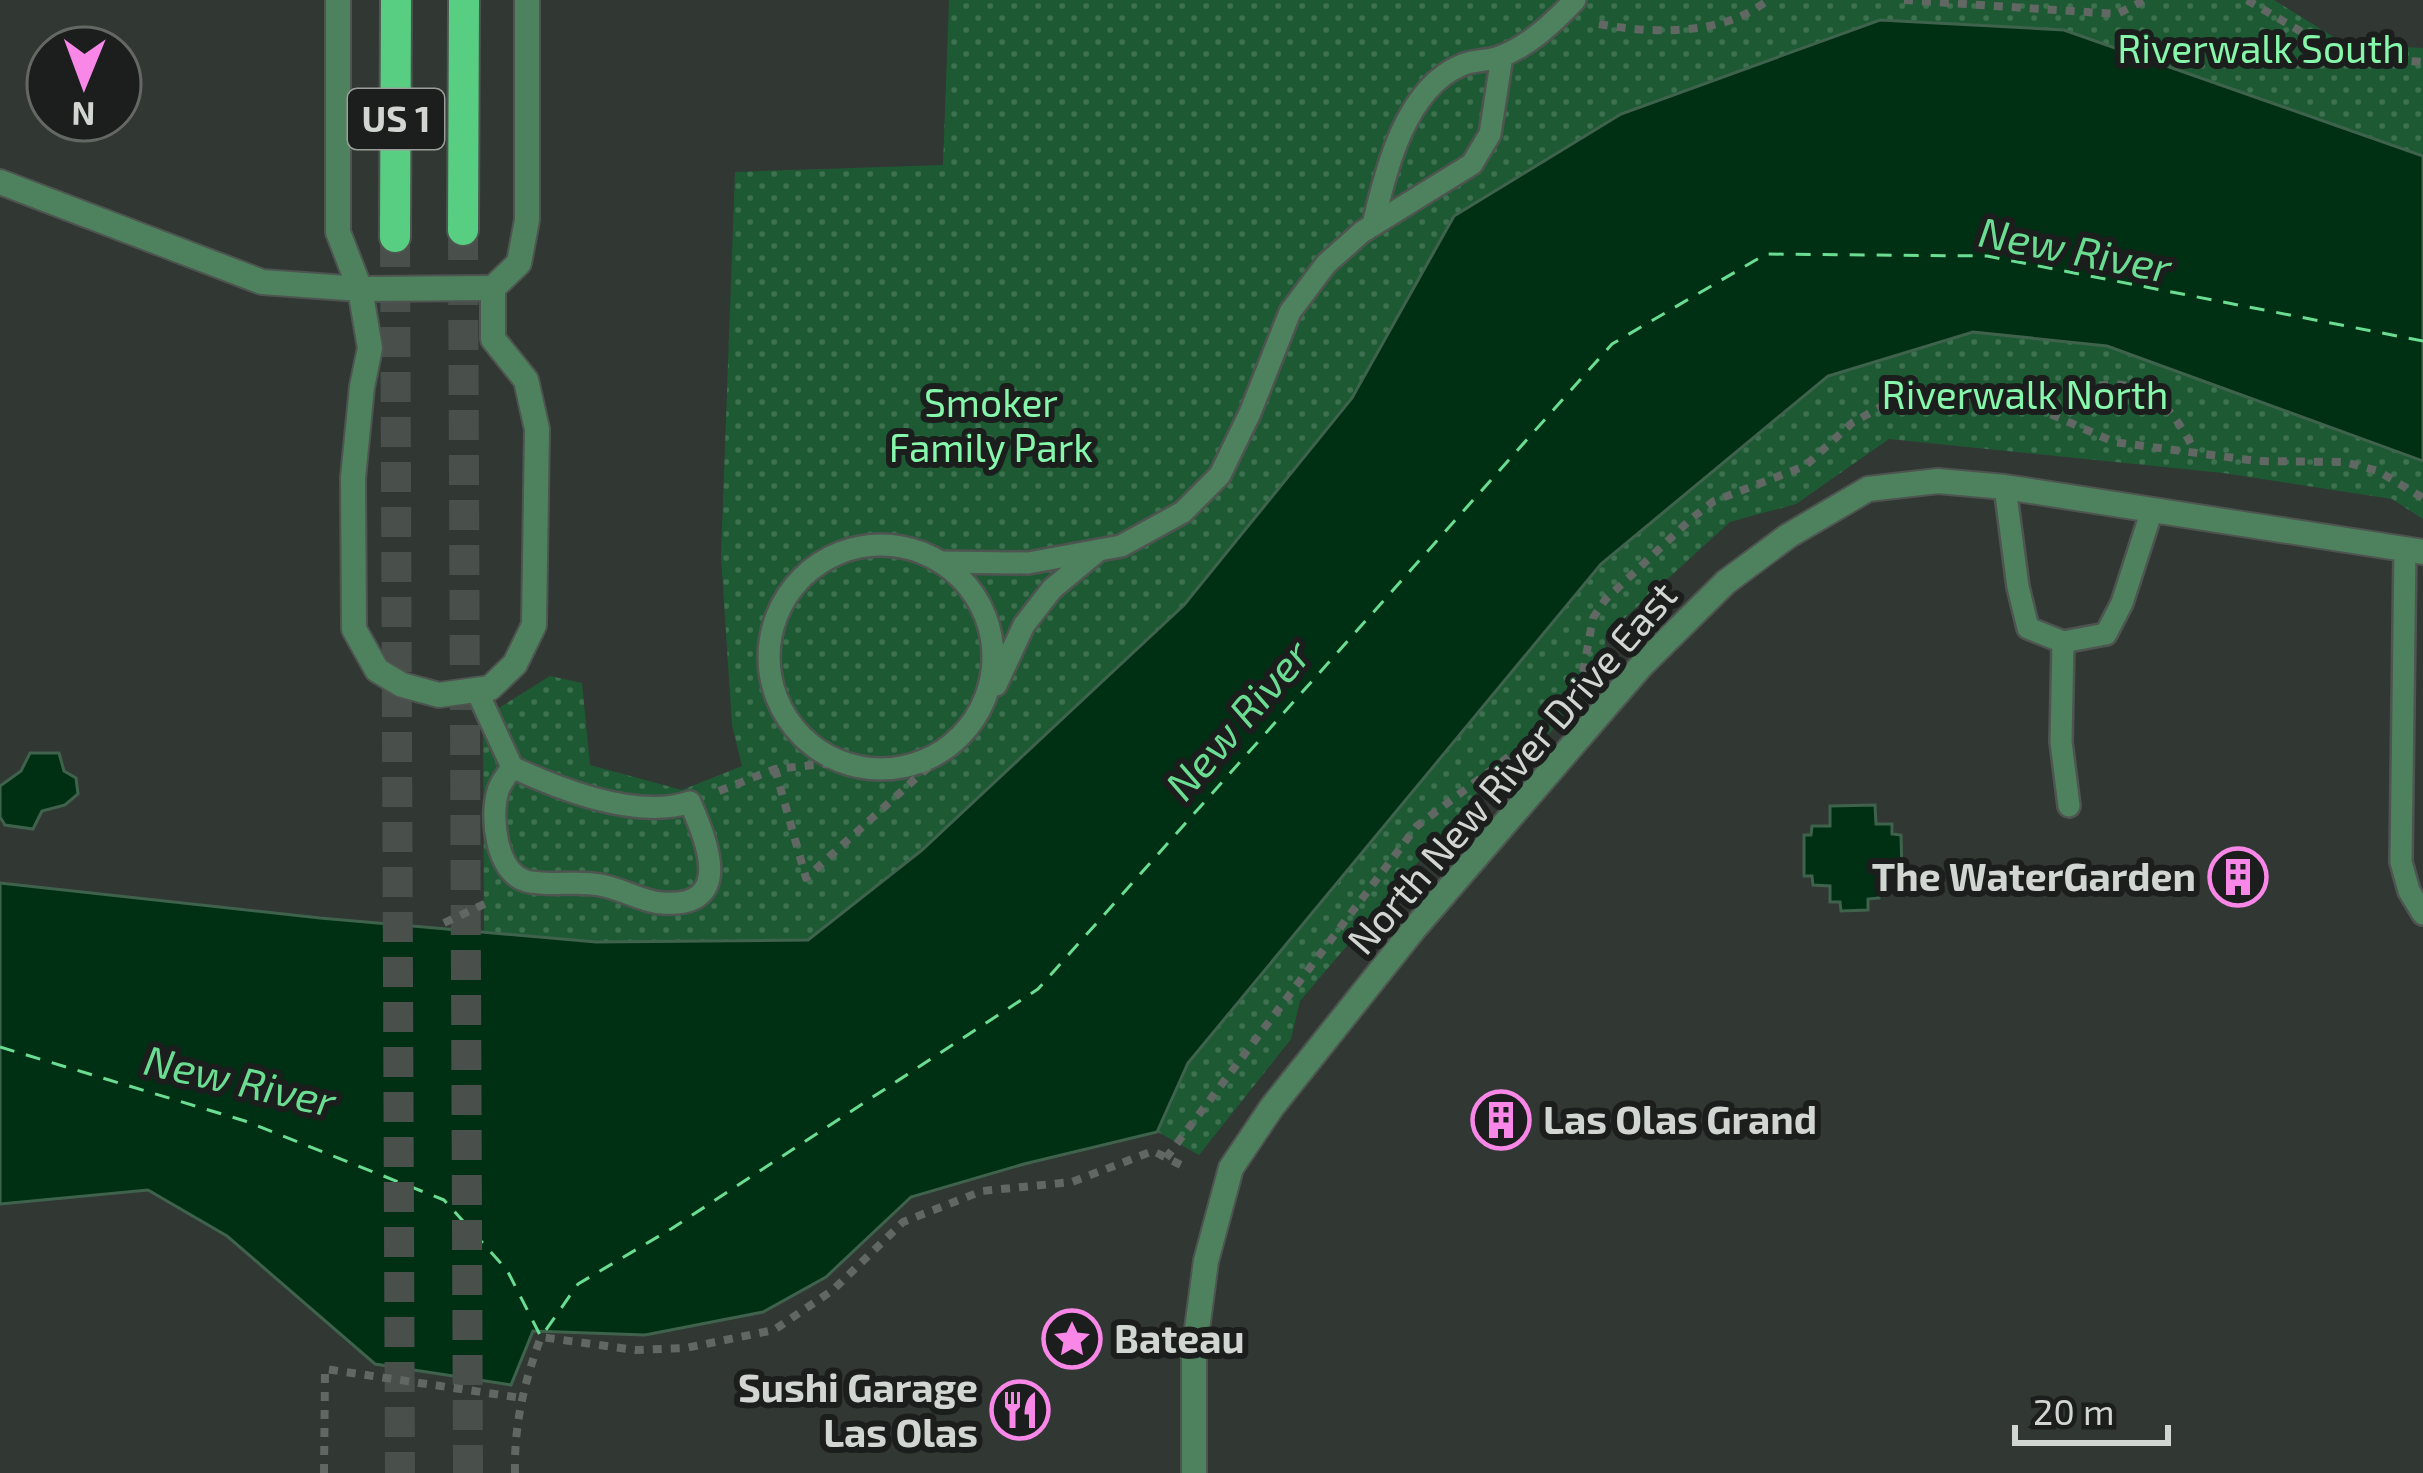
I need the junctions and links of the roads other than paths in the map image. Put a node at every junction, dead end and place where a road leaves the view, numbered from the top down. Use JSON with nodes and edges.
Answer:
{"nodes":[{"id":1,"x":338,"y":0,"type":"edge"},
{"id":2,"x":396,"y":0,"type":"edge"},
{"id":3,"x":464,"y":0,"type":"edge"},
{"id":4,"x":527,"y":0,"type":"edge"},
{"id":5,"x":1569,"y":6,"type":"edge"},
{"id":6,"x":1502,"y":56,"type":"junction"},
{"id":7,"x":0,"y":182,"type":"edge"},
{"id":8,"x":1373,"y":225,"type":"junction"},
{"id":9,"x":463,"y":230,"type":"tunnel mouth"},
{"id":10,"x":395,"y":237,"type":"tunnel mouth"},
{"id":11,"x":494,"y":287,"type":"junction"},
{"id":12,"x":360,"y":290,"type":"junction"},
{"id":13,"x":2005,"y":487,"type":"junction"},
{"id":14,"x":2152,"y":510,"type":"junction"},
{"id":15,"x":1102,"y":548,"type":"junction"},
{"id":16,"x":2414,"y":551,"type":"edge"},
{"id":17,"x":940,"y":562,"type":"junction"},
{"id":18,"x":2063,"y":642,"type":"junction"},
{"id":19,"x":476,"y":689,"type":"junction"},
{"id":20,"x":991,"y":696,"type":"junction"},
{"id":21,"x":512,"y":767,"type":"junction"},
{"id":22,"x":2069,"y":806,"type":"dead end"},
{"id":23,"x":2423,"y":914,"type":"edge"},
{"id":24,"x":1194,"y":1473,"type":"edge"}],
"edges":[{"from":1,"to":12,"type":"street"},
{"from":2,"to":10,"type":"main road","number":"US 1"},
{"from":3,"to":9,"type":"main road","number":"US 1"},
{"from":4,"to":11,"type":"street"},
{"from":5,"to":6,"type":"lane"},
{"from":6,"to":8,"type":"lane"},
{"from":6,"to":8,"type":"lane"},
{"from":7,"to":12,"type":"street"},
{"from":8,"to":15,"type":"lane"},
{"from":11,"to":12,"type":"street"},
{"from":11,"to":19,"type":"street"},
{"from":12,"to":19,"type":"street"},
{"from":13,"to":14,"type":"street","name":"North New River Drive East"},
{"from":13,"to":18,"type":"lane"},
{"from":13,"to":24,"type":"street","name":"North New River Drive East"},
{"from":14,"to":16,"type":"street","name":"North New River Drive East"},
{"from":14,"to":18,"type":"lane"},
{"from":15,"to":17,"type":"lane"},
{"from":15,"to":20,"type":"lane"},
{"from":16,"to":23,"type":"lane"},
{"from":17,"to":20,"type":"lane"},
{"from":17,"to":20,"type":"lane"},
{"from":18,"to":22,"type":"lane"},
{"from":19,"to":21,"type":"lane"},
{"from":21,"to":21,"type":"lane"}]}
